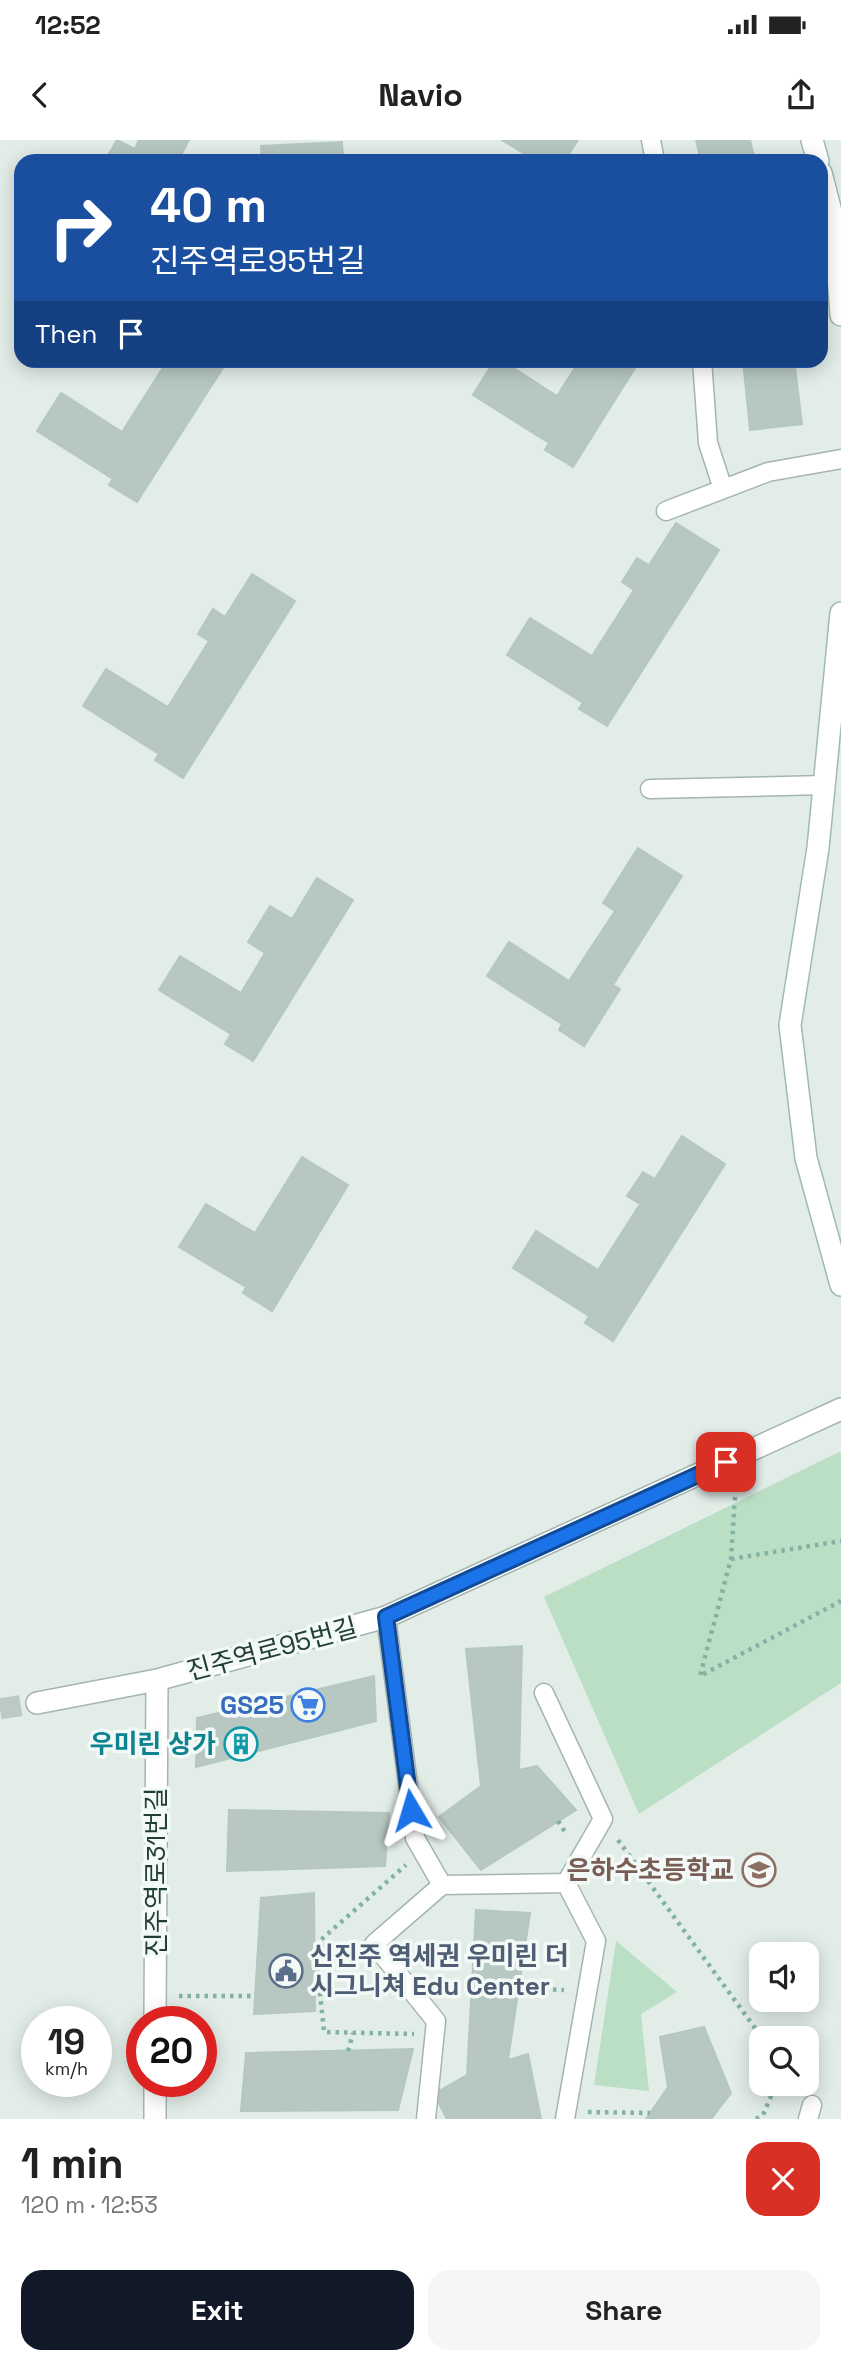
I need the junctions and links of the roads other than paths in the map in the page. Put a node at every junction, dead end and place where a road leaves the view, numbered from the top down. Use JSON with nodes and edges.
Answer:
{"nodes":[{"id":1,"x":828,"y":200,"type":"edge"},
{"id":2,"x":841,"y":314,"type":"edge"},
{"id":3,"x":703,"y":368,"type":"edge"},
{"id":4,"x":841,"y":459,"type":"edge"},
{"id":5,"x":723,"y":489,"type":"junction"},
{"id":6,"x":666,"y":511,"type":"dead end"},
{"id":7,"x":841,"y":613,"type":"edge"},
{"id":8,"x":825,"y":785,"type":"junction"},
{"id":9,"x":650,"y":789,"type":"dead end"},
{"id":10,"x":841,"y":1285,"type":"edge"},
{"id":11,"x":841,"y":1409,"type":"edge"},
{"id":12,"x":386,"y":1617,"type":"junction"},
{"id":13,"x":157,"y":1680,"type":"junction"},
{"id":14,"x":544,"y":1693,"type":"dead end"},
{"id":15,"x":37,"y":1703,"type":"tunnel mouth"},
{"id":16,"x":566,"y":1884,"type":"junction"},
{"id":17,"x":442,"y":1885,"type":"junction"},
{"id":18,"x":156,"y":2006,"type":"edge"},
{"id":19,"x":155,"y":2097,"type":"edge"},
{"id":20,"x":565,"y":2116,"type":"edge"},
{"id":21,"x":155,"y":2119,"type":"edge"},
{"id":22,"x":426,"y":2119,"type":"edge"}],
"edges":[{"from":1,"to":2,"type":"street"},
{"from":3,"to":5,"type":"lane"},
{"from":4,"to":5,"type":"lane"},
{"from":5,"to":6,"type":"lane"},
{"from":7,"to":8,"type":"street"},
{"from":8,"to":9,"type":"lane"},
{"from":8,"to":10,"type":"street"},
{"from":11,"to":12,"type":"street","name":"진주역로95번길"},
{"from":12,"to":13,"type":"street","name":"진주역로95번길"},
{"from":12,"to":17,"type":"lane"},
{"from":13,"to":15,"type":"street","name":"진주역로95번길"},
{"from":13,"to":18,"type":"street","name":"진주역로31번길"},
{"from":14,"to":16,"type":"lane"},
{"from":16,"to":17,"type":"lane"},
{"from":16,"to":20,"type":"lane"},
{"from":17,"to":22,"type":"lane"},
{"from":19,"to":21,"type":"street"}]}
